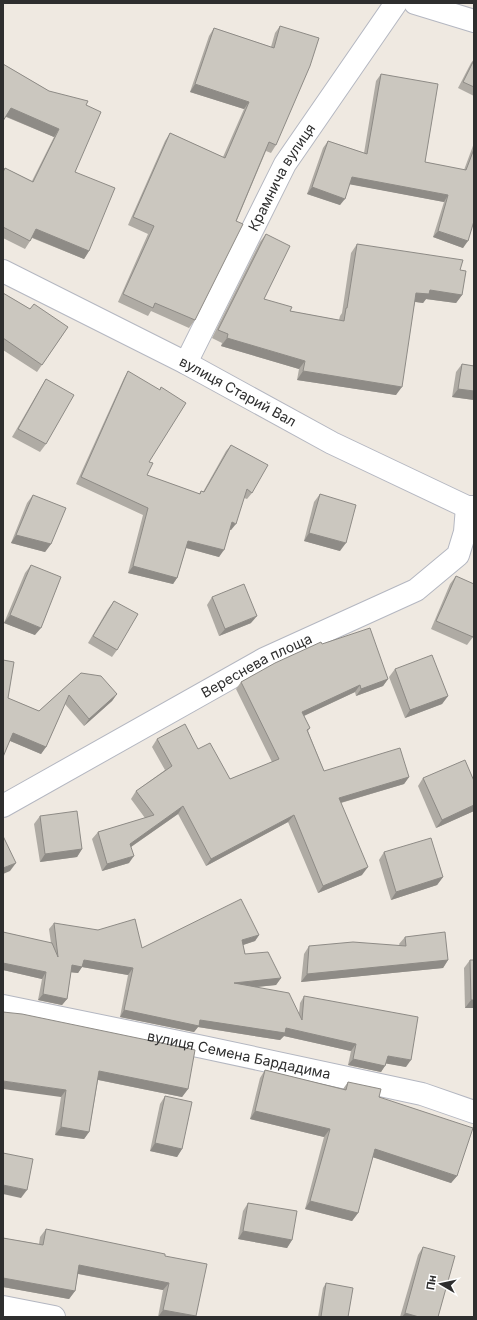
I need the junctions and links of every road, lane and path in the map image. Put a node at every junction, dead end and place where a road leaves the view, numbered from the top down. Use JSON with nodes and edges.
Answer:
{"nodes":[{"id":1,"x":396,"y":3,"type":"edge"},
{"id":2,"x":415,"y":3,"type":"edge"},
{"id":3,"x":474,"y":21,"type":"edge"},
{"id":4,"x":3,"y":271,"type":"edge"},
{"id":5,"x":186,"y":363,"type":"junction"},
{"id":6,"x":472,"y":510,"type":"edge"},
{"id":7,"x":3,"y":806,"type":"edge"},
{"id":8,"x":3,"y":1006,"type":"edge"},
{"id":9,"x":474,"y":1112,"type":"edge"},
{"id":10,"x":3,"y":1307,"type":"edge"},
{"id":11,"x":54,"y":1317,"type":"edge"}],
"edges":[{"from":1,"to":5,"type":"street","name":"Крамнича вулиця"},
{"from":2,"to":3,"type":"street"},
{"from":4,"to":5,"type":"street","name":"вулиця Старий Вал"},
{"from":5,"to":6,"type":"street","name":"вулиця Старий Вал"},
{"from":6,"to":7,"type":"street","name":"Вереснева площа"},
{"from":8,"to":9,"type":"street","name":"вулиця Семена Бардадима"},
{"from":10,"to":11,"type":"street"}]}
